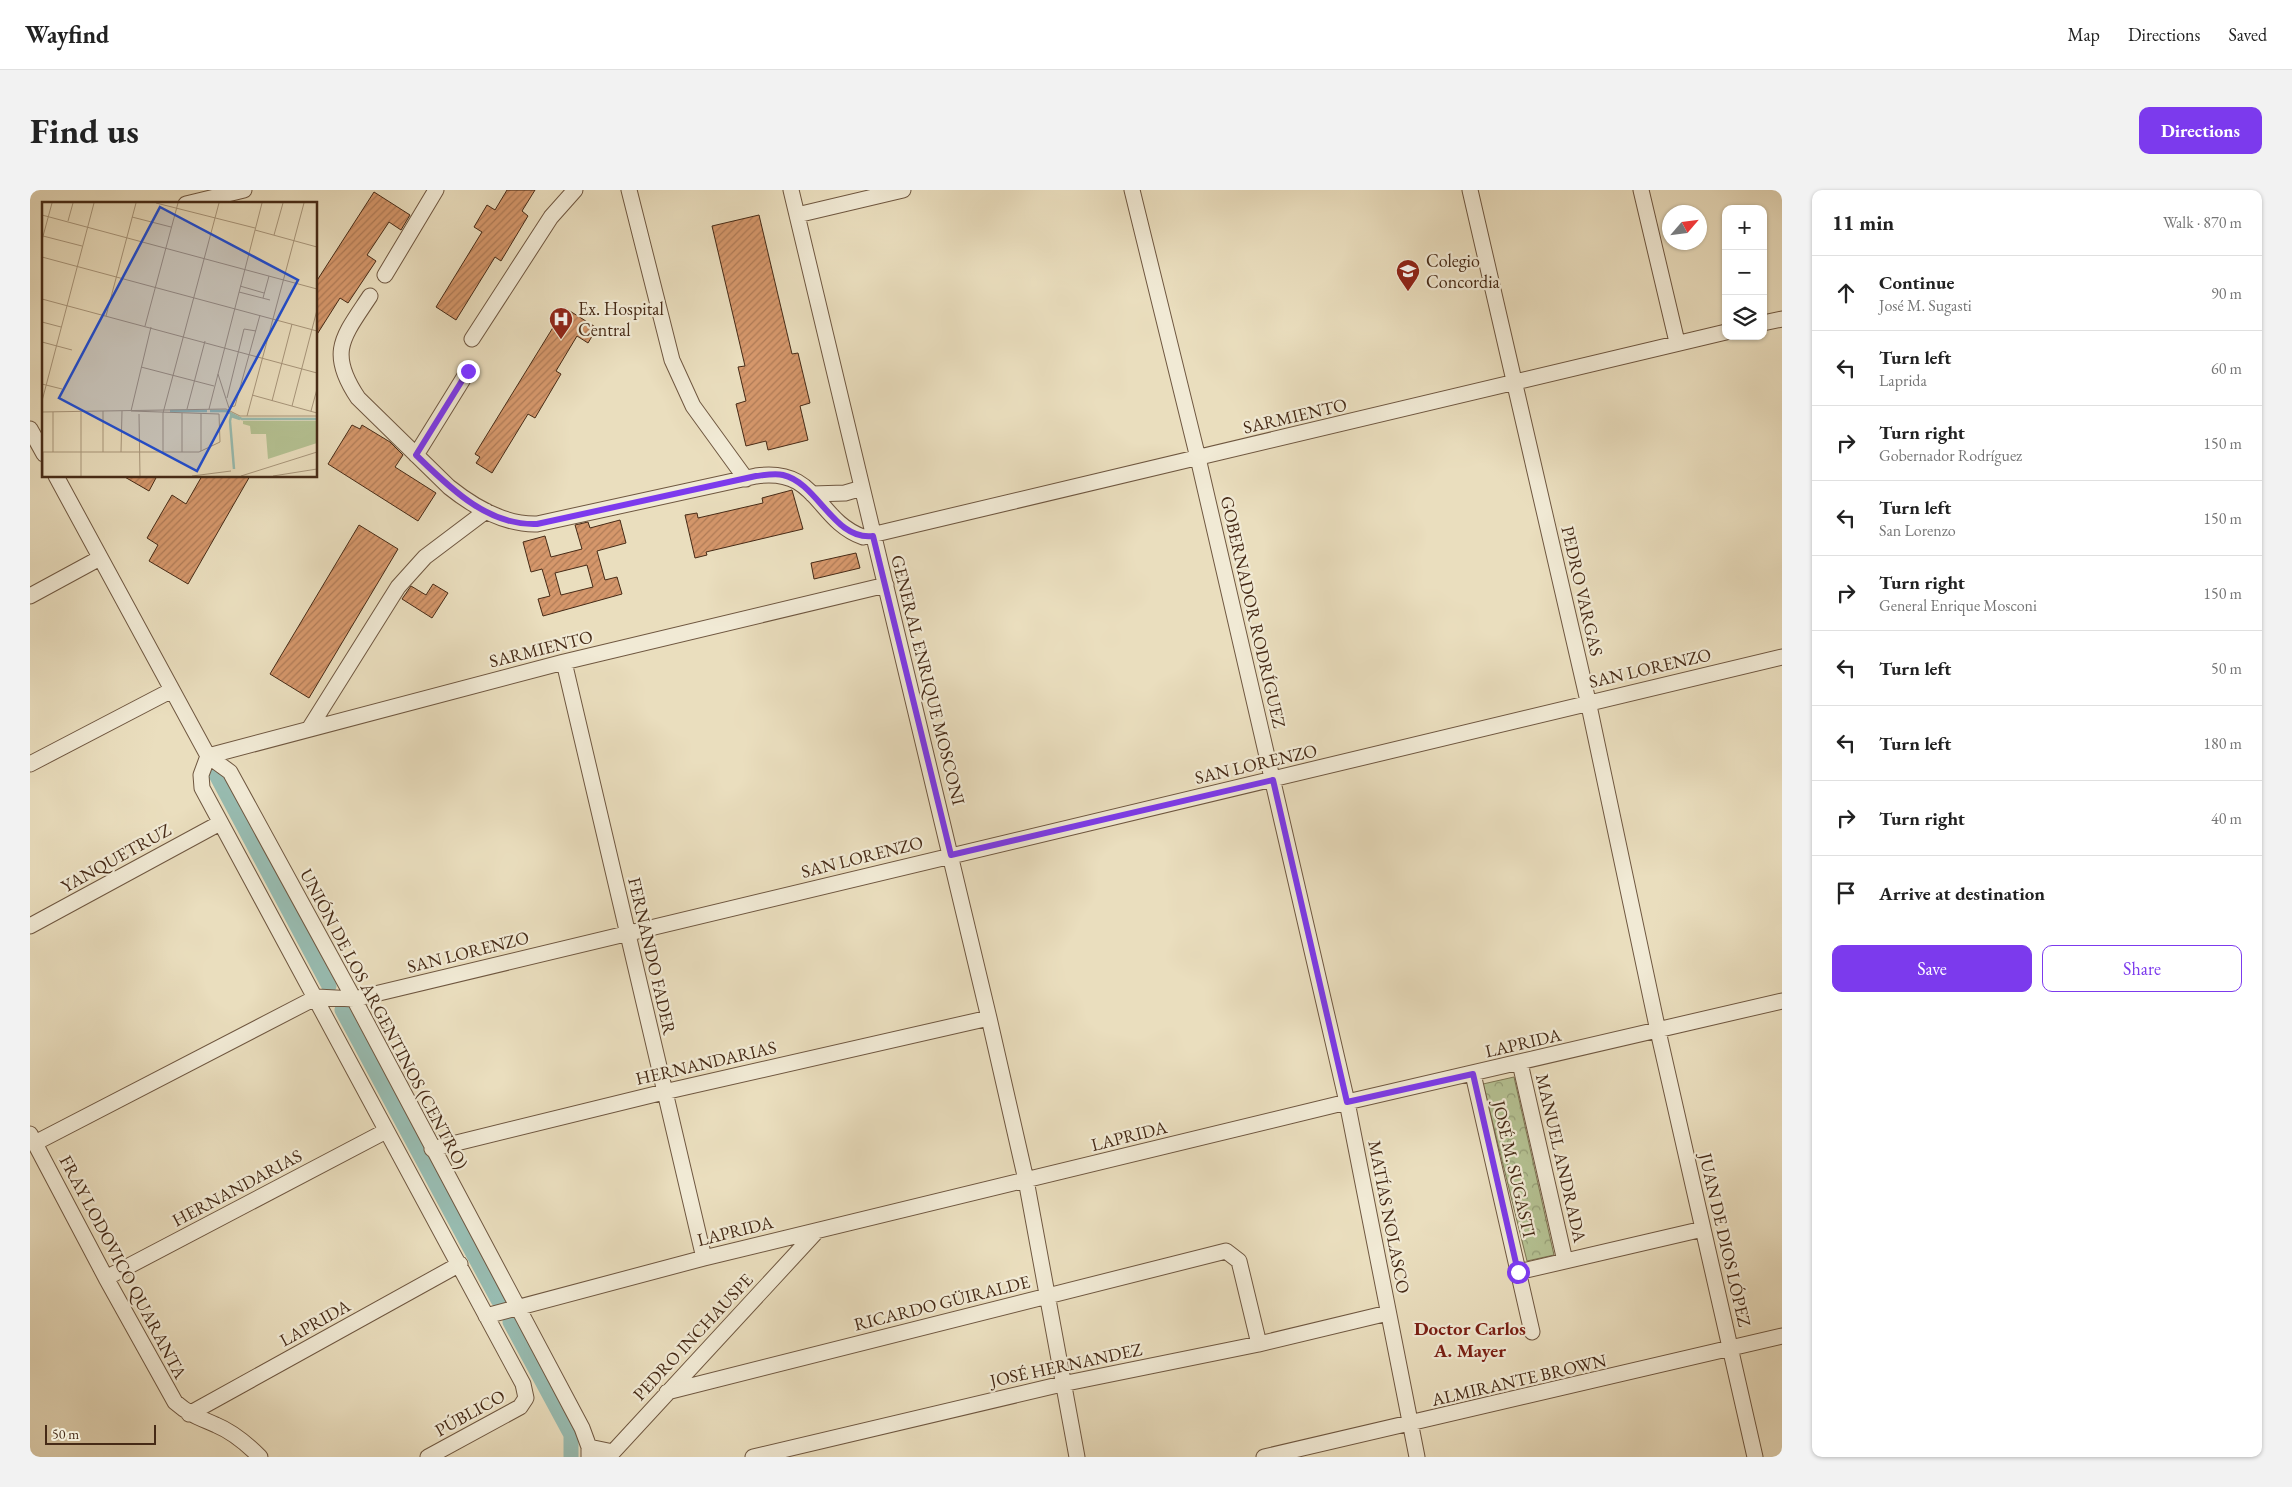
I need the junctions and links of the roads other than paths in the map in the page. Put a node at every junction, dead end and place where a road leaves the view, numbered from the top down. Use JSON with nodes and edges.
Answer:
{"nodes":[{"id":1,"x":244,"y":190,"type":"edge"},
{"id":2,"x":436,"y":190,"type":"edge"},
{"id":3,"x":575,"y":190,"type":"edge"},
{"id":4,"x":629,"y":190,"type":"edge"},
{"id":5,"x":791,"y":190,"type":"edge"},
{"id":6,"x":902,"y":190,"type":"edge"},
{"id":7,"x":1132,"y":190,"type":"edge"},
{"id":8,"x":1470,"y":190,"type":"edge"},
{"id":9,"x":1640,"y":190,"type":"edge"},
{"id":10,"x":194,"y":202,"type":"edge"},
{"id":11,"x":797,"y":215,"type":"junction"},
{"id":12,"x":384,"y":275,"type":"dead end"},
{"id":13,"x":370,"y":296,"type":"dead end"},
{"id":14,"x":1782,"y":319,"type":"edge"},
{"id":15,"x":1767,"y":322,"type":"edge"},
{"id":16,"x":1722,"y":333,"type":"edge"},
{"id":17,"x":472,"y":339,"type":"dead end"},
{"id":18,"x":1676,"y":342,"type":"junction"},
{"id":19,"x":468,"y":371,"type":"dead end"},
{"id":20,"x":1514,"y":383,"type":"junction"},
{"id":21,"x":30,"y":429,"type":"edge"},
{"id":22,"x":42,"y":450,"type":"edge"},
{"id":23,"x":416,"y":455,"type":"junction"},
{"id":24,"x":1198,"y":458,"type":"junction"},
{"id":25,"x":57,"y":478,"type":"edge"},
{"id":26,"x":746,"y":479,"type":"junction"},
{"id":27,"x":862,"y":488,"type":"junction"},
{"id":28,"x":812,"y":494,"type":"junction"},
{"id":29,"x":486,"y":511,"type":"junction"},
{"id":30,"x":873,"y":536,"type":"junction"},
{"id":31,"x":100,"y":558,"type":"junction"},
{"id":32,"x":886,"y":585,"type":"junction"},
{"id":33,"x":30,"y":596,"type":"edge"},
{"id":34,"x":1782,"y":657,"type":"edge"},
{"id":35,"x":564,"y":662,"type":"junction"},
{"id":36,"x":172,"y":690,"type":"junction"},
{"id":37,"x":1588,"y":702,"type":"junction"},
{"id":38,"x":309,"y":729,"type":"junction"},
{"id":39,"x":208,"y":756,"type":"junction"},
{"id":40,"x":30,"y":764,"type":"edge"},
{"id":41,"x":1273,"y":780,"type":"junction"},
{"id":42,"x":220,"y":823,"type":"junction"},
{"id":43,"x":951,"y":855,"type":"junction"},
{"id":44,"x":30,"y":926,"type":"edge"},
{"id":45,"x":627,"y":933,"type":"junction"},
{"id":46,"x":316,"y":997,"type":"junction"},
{"id":47,"x":354,"y":999,"type":"junction"},
{"id":48,"x":1782,"y":1001,"type":"edge"},
{"id":49,"x":990,"y":1018,"type":"junction"},
{"id":50,"x":1658,"y":1031,"type":"junction"},
{"id":51,"x":1520,"y":1063,"type":"junction"},
{"id":52,"x":1473,"y":1074,"type":"junction"},
{"id":53,"x":664,"y":1092,"type":"junction"},
{"id":54,"x":1347,"y":1102,"type":"junction"},
{"id":55,"x":386,"y":1131,"type":"junction"},
{"id":56,"x":34,"y":1147,"type":"edge"},
{"id":57,"x":432,"y":1149,"type":"junction"},
{"id":58,"x":1026,"y":1180,"type":"junction"},
{"id":59,"x":1703,"y":1229,"type":"junction"},
{"id":60,"x":817,"y":1231,"type":"junction"},
{"id":61,"x":704,"y":1258,"type":"junction"},
{"id":62,"x":1565,"y":1261,"type":"junction"},
{"id":63,"x":460,"y":1264,"type":"junction"},
{"id":64,"x":1518,"y":1272,"type":"junction"},
{"id":65,"x":106,"y":1278,"type":"junction"},
{"id":66,"x":1046,"y":1296,"type":"junction"},
{"id":67,"x":519,"y":1307,"type":"junction"},
{"id":68,"x":1388,"y":1312,"type":"junction"},
{"id":69,"x":486,"y":1316,"type":"junction"},
{"id":70,"x":1532,"y":1332,"type":"dead end"},
{"id":71,"x":1782,"y":1336,"type":"edge"},
{"id":72,"x":1259,"y":1344,"type":"junction"},
{"id":73,"x":1731,"y":1349,"type":"junction"},
{"id":74,"x":1062,"y":1384,"type":"junction"},
{"id":75,"x":667,"y":1392,"type":"junction"},
{"id":76,"x":189,"y":1414,"type":"junction"},
{"id":77,"x":1410,"y":1425,"type":"junction"},
{"id":78,"x":589,"y":1452,"type":"edge"},
{"id":79,"x":614,"y":1454,"type":"edge"},
{"id":80,"x":260,"y":1457,"type":"edge"},
{"id":81,"x":428,"y":1457,"type":"edge"},
{"id":82,"x":753,"y":1457,"type":"edge"},
{"id":83,"x":1077,"y":1457,"type":"edge"},
{"id":84,"x":1264,"y":1457,"type":"edge"},
{"id":85,"x":1417,"y":1457,"type":"edge"},
{"id":86,"x":1755,"y":1457,"type":"edge"}],
"edges":[{"from":1,"to":10,"type":"street"},
{"from":2,"to":12,"type":"street"},
{"from":3,"to":17,"type":"street"},
{"from":4,"to":26,"type":"street"},
{"from":5,"to":11,"type":"street","name":"GENERAL ENRIQUE MOSCONI"},
{"from":6,"to":11,"type":"street"},
{"from":7,"to":24,"type":"street","name":"GOBERNADOR RODRÍGUEZ"},
{"from":8,"to":20,"type":"street","name":"PEDRO VARGAS"},
{"from":9,"to":18,"type":"street"},
{"from":11,"to":27,"type":"street","name":"GENERAL ENRIQUE MOSCONI"},
{"from":13,"to":23,"type":"street"},
{"from":14,"to":15,"type":"street"},
{"from":16,"to":18,"type":"street","name":"SARMIENTO"},
{"from":18,"to":20,"type":"street","name":"SARMIENTO"},
{"from":19,"to":23,"type":"street"},
{"from":20,"to":24,"type":"street","name":"SARMIENTO"},
{"from":20,"to":37,"type":"street","name":"PEDRO VARGAS"},
{"from":21,"to":22,"type":"street"},
{"from":23,"to":29,"type":"street"},
{"from":24,"to":30,"type":"street","name":"SARMIENTO"},
{"from":24,"to":41,"type":"street","name":"GOBERNADOR RODRÍGUEZ"},
{"from":25,"to":31,"type":"street","name":"UNIÓN DE LOS ARGENTINOS (CENTRO)"},
{"from":26,"to":28,"type":"street"},
{"from":26,"to":29,"type":"street"},
{"from":27,"to":28,"type":"street"},
{"from":27,"to":30,"type":"street","name":"GENERAL ENRIQUE MOSCONI"},
{"from":28,"to":30,"type":"street"},
{"from":29,"to":38,"type":"street"},
{"from":30,"to":32,"type":"street","name":"GENERAL ENRIQUE MOSCONI"},
{"from":31,"to":33,"type":"street"},
{"from":31,"to":36,"type":"street","name":"UNIÓN DE LOS ARGENTINOS (CENTRO)"},
{"from":32,"to":35,"type":"street","name":"SARMIENTO"},
{"from":32,"to":43,"type":"street","name":"GENERAL ENRIQUE MOSCONI"},
{"from":34,"to":37,"type":"street","name":"SAN LORENZO"},
{"from":35,"to":38,"type":"street","name":"SARMIENTO"},
{"from":35,"to":45,"type":"street","name":"FERNANDO FADER"},
{"from":36,"to":39,"type":"street","name":"UNIÓN DE LOS ARGENTINOS (CENTRO)"},
{"from":36,"to":40,"type":"street"},
{"from":37,"to":41,"type":"street","name":"SAN LORENZO"},
{"from":37,"to":50,"type":"street","name":"PEDRO VARGAS"},
{"from":38,"to":39,"type":"street","name":"SARMIENTO"},
{"from":39,"to":42,"type":"street"},
{"from":39,"to":47,"type":"street","name":"UNIÓN DE LOS ARGENTINOS (CENTRO)"},
{"from":41,"to":43,"type":"street","name":"SAN LORENZO"},
{"from":41,"to":54,"type":"street","name":"GOBERNADOR RODRÍGUEZ"},
{"from":42,"to":44,"type":"street","name":"YANQUETRUZ"},
{"from":42,"to":46,"type":"street"},
{"from":43,"to":45,"type":"street","name":"SAN LORENZO"},
{"from":43,"to":49,"type":"street","name":"GENERAL ENRIQUE MOSCONI"},
{"from":45,"to":47,"type":"street","name":"SAN LORENZO"},
{"from":45,"to":53,"type":"street","name":"FERNANDO FADER"},
{"from":46,"to":47,"type":"street","name":"SAN LORENZO"},
{"from":46,"to":55,"type":"street"},
{"from":46,"to":56,"type":"street"},
{"from":47,"to":57,"type":"street","name":"UNIÓN DE LOS ARGENTINOS (CENTRO)"},
{"from":48,"to":50,"type":"street","name":"LAPRIDA"},
{"from":49,"to":53,"type":"street","name":"HERNANDARIAS"},
{"from":49,"to":58,"type":"street","name":"GENERAL ENRIQUE MOSCONI"},
{"from":50,"to":51,"type":"street","name":"LAPRIDA"},
{"from":50,"to":59,"type":"street","name":"JUAN DE DIOS LÓPEZ"},
{"from":51,"to":52,"type":"street","name":"LAPRIDA"},
{"from":51,"to":62,"type":"street","name":"MANUEL ANDRADA"},
{"from":52,"to":54,"type":"street","name":"LAPRIDA"},
{"from":52,"to":64,"type":"street","name":"JOSÉ M. SUGASTI"},
{"from":53,"to":57,"type":"street","name":"HERNANDARIAS"},
{"from":53,"to":61,"type":"street","name":"FERNANDO FADER"},
{"from":54,"to":58,"type":"street","name":"LAPRIDA"},
{"from":54,"to":68,"type":"street","name":"MATÍAS NOLASCO"},
{"from":55,"to":63,"type":"street"},
{"from":55,"to":65,"type":"street","name":"HERNANDARIAS"},
{"from":56,"to":65,"type":"street","name":"FRAY LODOVICO QUARANTA"},
{"from":57,"to":67,"type":"street","name":"UNIÓN DE LOS ARGENTINOS (CENTRO)"},
{"from":58,"to":60,"type":"street","name":"LAPRIDA"},
{"from":58,"to":66,"type":"street","name":"GENERAL ENRIQUE MOSCONI"},
{"from":59,"to":62,"type":"street"},
{"from":59,"to":73,"type":"street","name":"JUAN DE DIOS LÓPEZ"},
{"from":60,"to":61,"type":"street","name":"LAPRIDA"},
{"from":60,"to":75,"type":"street","name":"PEDRO INCHAUSPE"},
{"from":61,"to":67,"type":"street","name":"LAPRIDA"},
{"from":62,"to":64,"type":"street"},
{"from":63,"to":69,"type":"street"},
{"from":63,"to":76,"type":"street","name":"LAPRIDA"},
{"from":64,"to":70,"type":"street","name":"JOSÉ M. SUGASTI"},
{"from":65,"to":76,"type":"street","name":"FRAY LODOVICO QUARANTA"},
{"from":66,"to":72,"type":"street","name":"RICARDO GÜIRALDE"},
{"from":66,"to":74,"type":"street","name":"GENERAL ENRIQUE MOSCONI"},
{"from":66,"to":75,"type":"street","name":"RICARDO GÜIRALDE"},
{"from":67,"to":69,"type":"street","name":"LAPRIDA"},
{"from":67,"to":78,"type":"street","name":"UNIÓN DE LOS ARGENTINOS (CENTRO)"},
{"from":68,"to":72,"type":"street","name":"JOSÉ HERNANDEZ"},
{"from":68,"to":77,"type":"street","name":"MATÍAS NOLASCO"},
{"from":69,"to":81,"type":"street","name":"PÚBLICO"},
{"from":71,"to":73,"type":"street","name":"ALMIRANTE BROWN"},
{"from":72,"to":74,"type":"street","name":"JOSÉ HERNANDEZ"},
{"from":73,"to":77,"type":"street","name":"ALMIRANTE BROWN"},
{"from":73,"to":86,"type":"street","name":"JUAN DE DIOS LÓPEZ"},
{"from":74,"to":82,"type":"street","name":"JOSÉ HERNANDEZ"},
{"from":74,"to":83,"type":"street","name":"GENERAL ENRIQUE MOSCONI"},
{"from":75,"to":79,"type":"street","name":"PEDRO INCHAUSPE"},
{"from":76,"to":80,"type":"street"},
{"from":77,"to":84,"type":"street","name":"ALMIRANTE BROWN"},
{"from":77,"to":85,"type":"street","name":"MATÍAS NOLASCO"},
{"from":78,"to":79,"type":"street","name":"PEDRO INCHAUSPE"}]}
